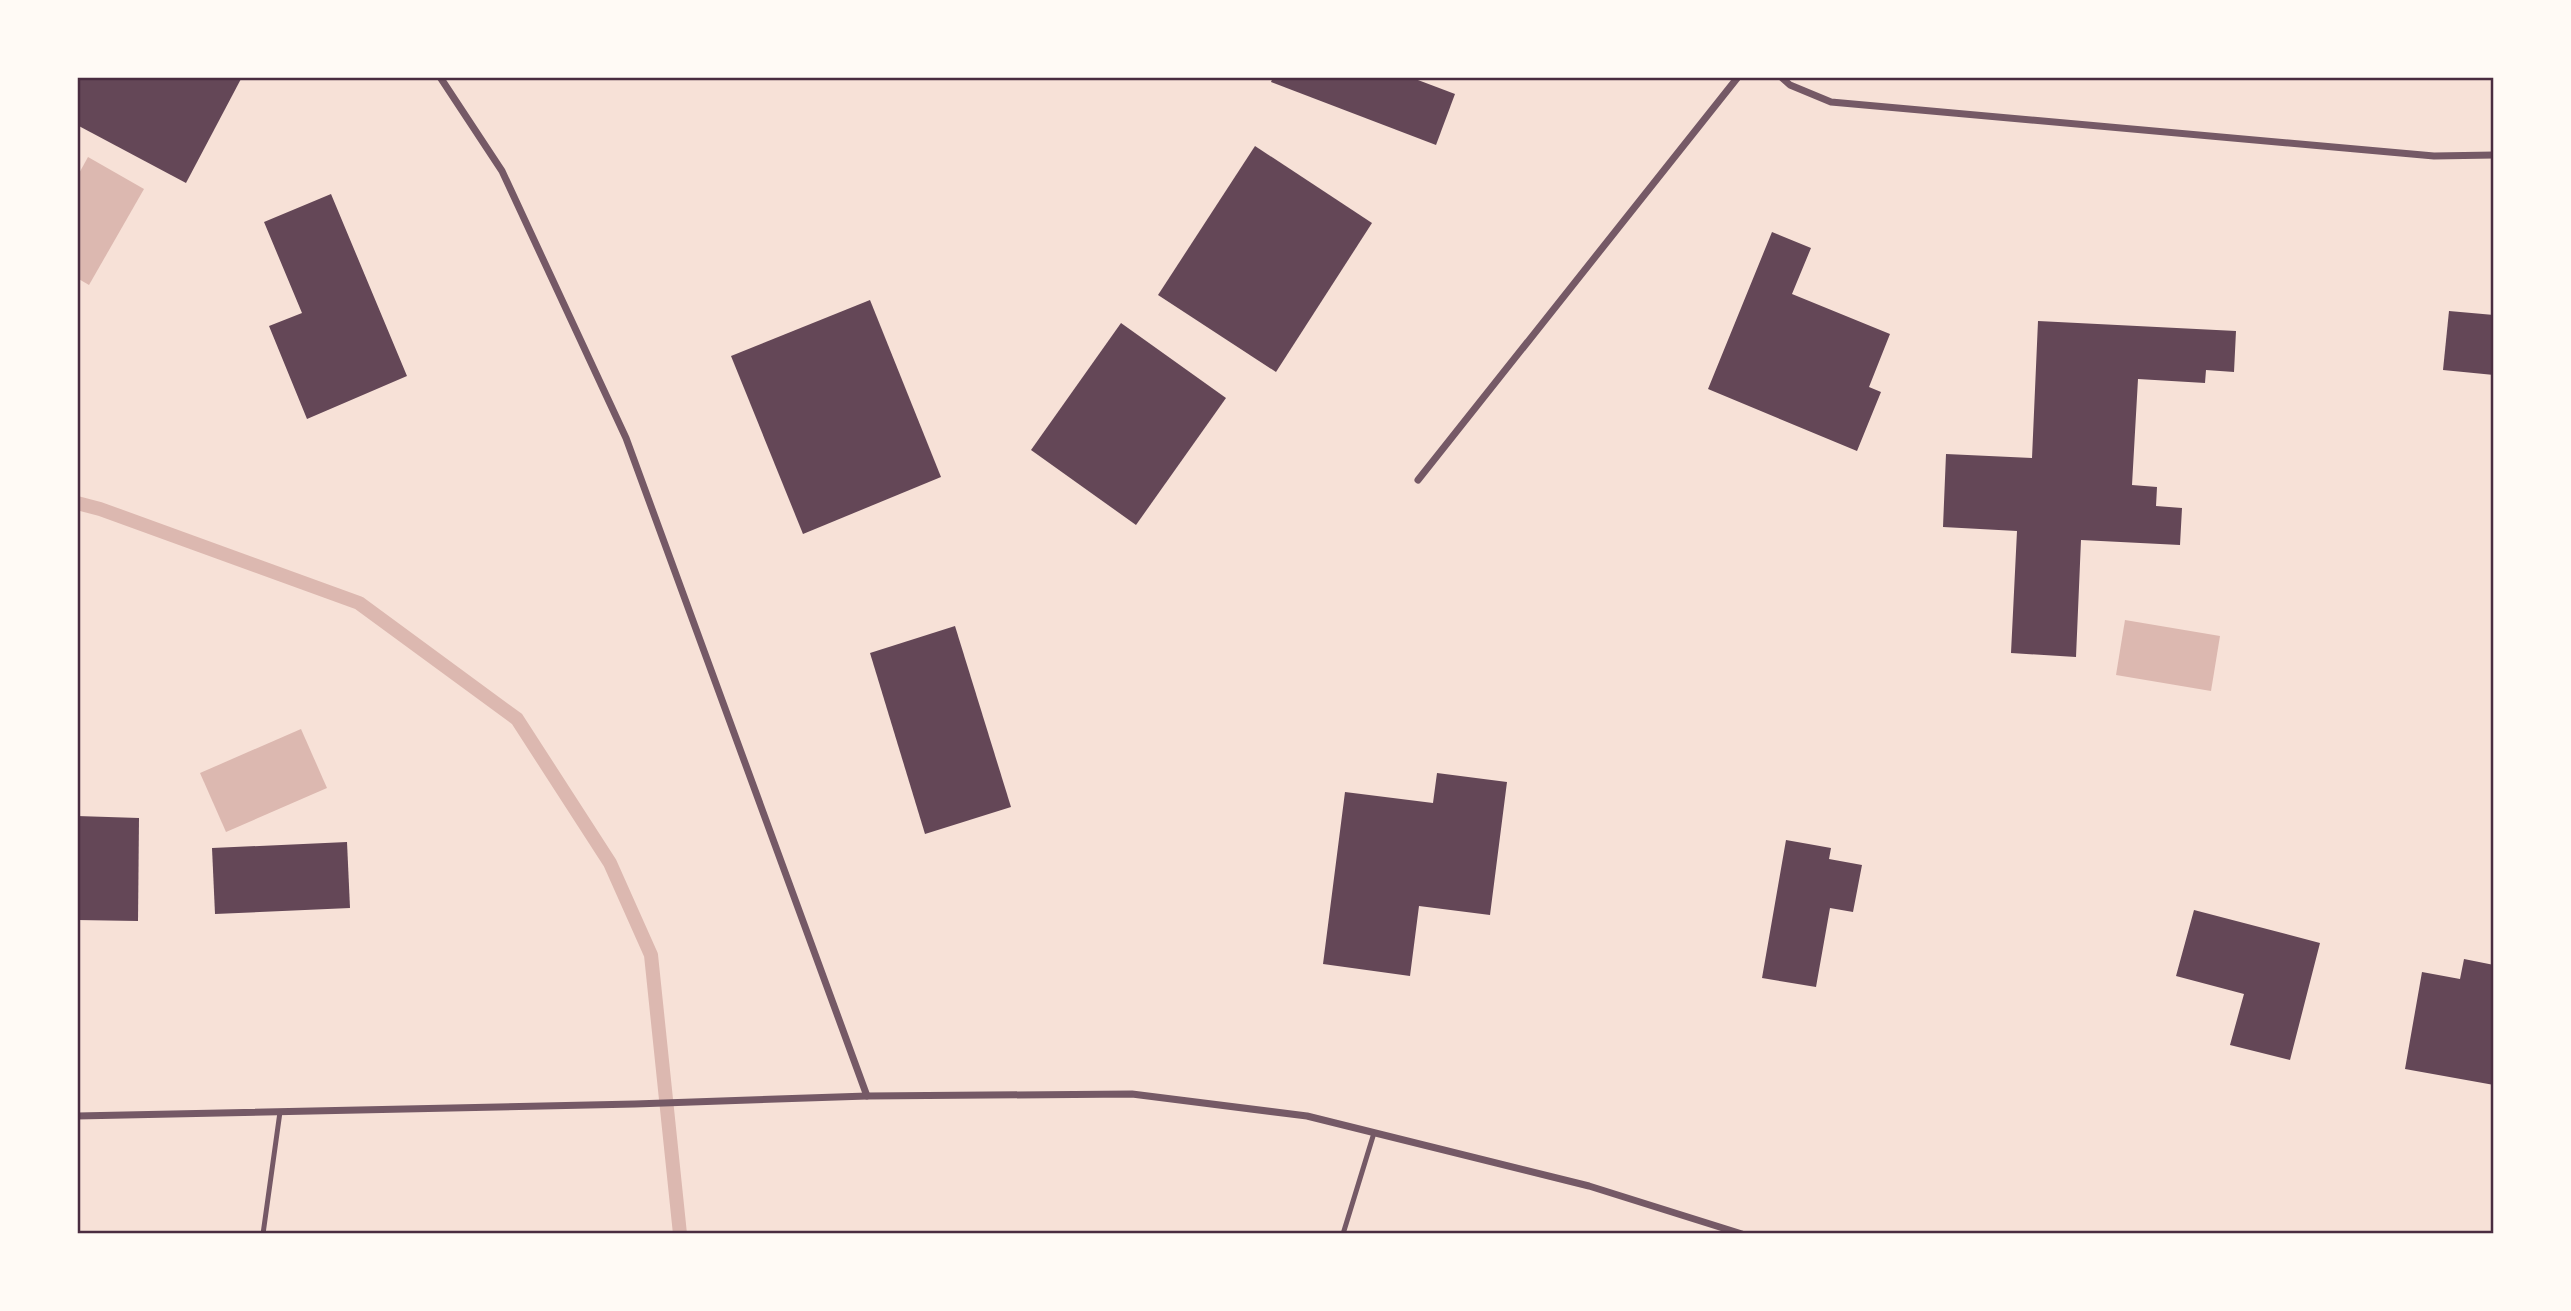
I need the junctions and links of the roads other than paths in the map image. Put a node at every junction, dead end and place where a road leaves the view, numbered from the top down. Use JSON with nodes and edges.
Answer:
{"nodes":[{"id":1,"x":440,"y":77,"type":"edge"},
{"id":2,"x":1738,"y":77,"type":"edge"},
{"id":3,"x":1781,"y":77,"type":"edge"},
{"id":4,"x":2494,"y":155,"type":"edge"},
{"id":5,"x":1418,"y":480,"type":"dead end"},
{"id":6,"x":867,"y":1096,"type":"junction"},
{"id":7,"x":280,"y":1112,"type":"junction"},
{"id":8,"x":77,"y":1116,"type":"edge"},
{"id":9,"x":1374,"y":1133,"type":"junction"},
{"id":10,"x":262,"y":1234,"type":"edge"},
{"id":11,"x":1343,"y":1234,"type":"edge"},
{"id":12,"x":1742,"y":1234,"type":"edge"}],
"edges":[{"from":1,"to":6,"type":"street"},
{"from":2,"to":5,"type":"street"},
{"from":3,"to":4,"type":"street"},
{"from":6,"to":7,"type":"street"},
{"from":6,"to":9,"type":"street"},
{"from":7,"to":8,"type":"street"},
{"from":7,"to":10,"type":"lane"},
{"from":9,"to":11,"type":"lane"},
{"from":9,"to":12,"type":"street"}]}
